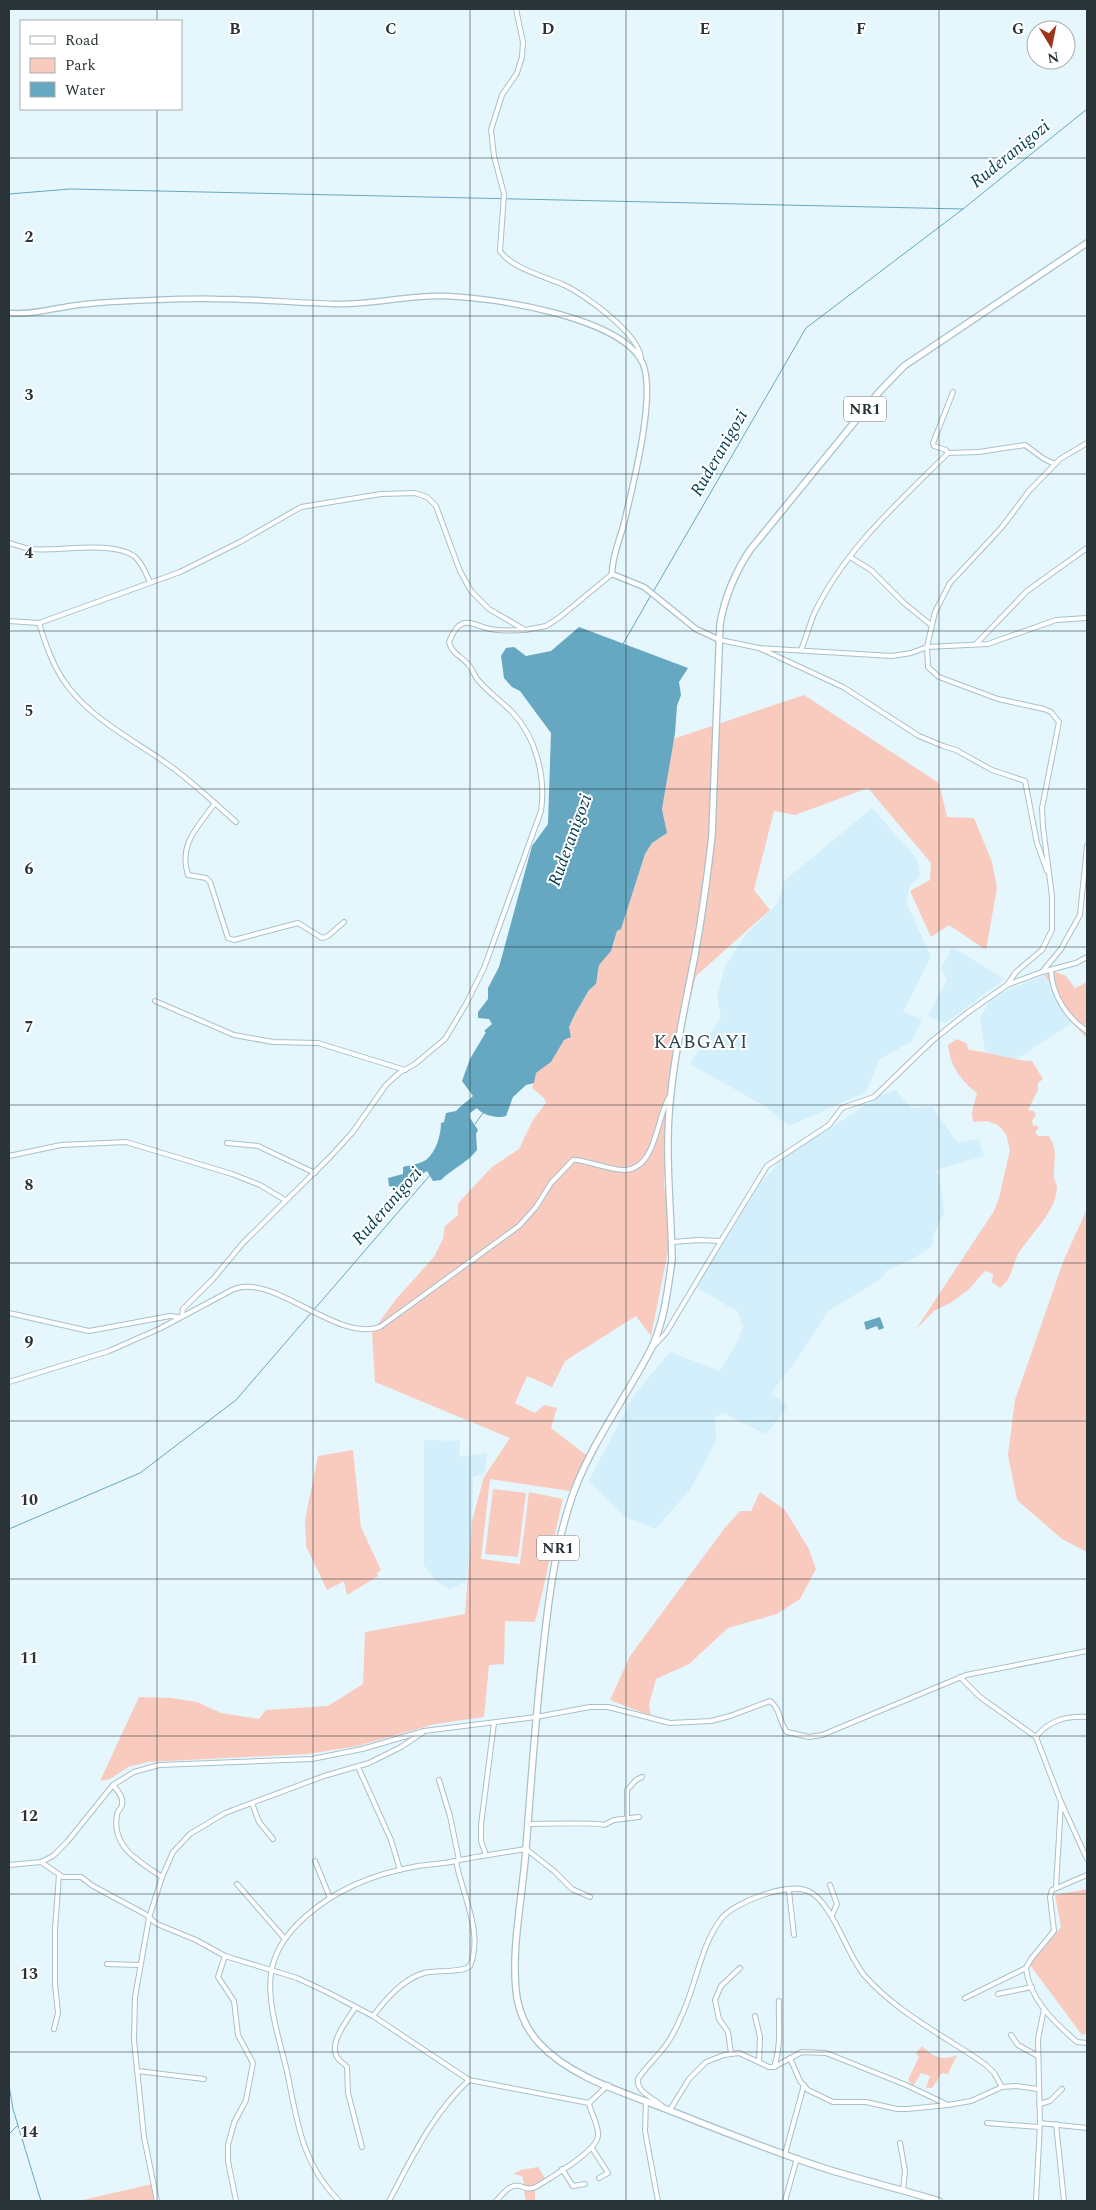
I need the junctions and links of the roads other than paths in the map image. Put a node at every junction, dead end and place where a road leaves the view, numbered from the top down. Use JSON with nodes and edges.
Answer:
{"nodes":[{"id":1,"x":516,"y":9,"type":"edge"},
{"id":2,"x":1087,"y":243,"type":"edge"},
{"id":3,"x":9,"y":313,"type":"edge"},
{"id":4,"x":641,"y":361,"type":"junction"},
{"id":5,"x":953,"y":392,"type":"dead end"},
{"id":6,"x":1087,"y":443,"type":"edge"},
{"id":7,"x":948,"y":453,"type":"junction"},
{"id":8,"x":1055,"y":464,"type":"junction"},
{"id":9,"x":9,"y":543,"type":"edge"},
{"id":10,"x":1087,"y":548,"type":"edge"},
{"id":11,"x":850,"y":557,"type":"junction"},
{"id":12,"x":612,"y":574,"type":"junction"},
{"id":13,"x":150,"y":582,"type":"junction"},
{"id":14,"x":9,"y":615,"type":"edge"},
{"id":15,"x":1087,"y":618,"type":"edge"},
{"id":16,"x":10,"y":621,"type":"edge"},
{"id":17,"x":39,"y":623,"type":"junction"},
{"id":18,"x":931,"y":626,"type":"junction"},
{"id":19,"x":525,"y":630,"type":"junction"},
{"id":20,"x":720,"y":640,"type":"junction"},
{"id":21,"x":976,"y":645,"type":"junction"},
{"id":22,"x":926,"y":647,"type":"junction"},
{"id":23,"x":759,"y":648,"type":"junction"},
{"id":24,"x":801,"y":650,"type":"junction"},
{"id":25,"x":215,"y":804,"type":"junction"},
{"id":26,"x":236,"y":822,"type":"dead end"},
{"id":27,"x":1087,"y":846,"type":"edge"},
{"id":28,"x":1049,"y":876,"type":"junction"},
{"id":29,"x":344,"y":922,"type":"dead end"},
{"id":30,"x":1087,"y":956,"type":"edge"},
{"id":31,"x":1051,"y":970,"type":"junction"},
{"id":32,"x":1042,"y":972,"type":"junction"},
{"id":33,"x":1007,"y":985,"type":"junction"},
{"id":34,"x":155,"y":1001,"type":"dead end"},
{"id":35,"x":1087,"y":1031,"type":"edge"},
{"id":36,"x":405,"y":1070,"type":"junction"},
{"id":37,"x":670,"y":1094,"type":"junction"},
{"id":38,"x":227,"y":1143,"type":"dead end"},
{"id":39,"x":9,"y":1156,"type":"edge"},
{"id":40,"x":315,"y":1173,"type":"junction"},
{"id":41,"x":285,"y":1200,"type":"junction"},
{"id":42,"x":720,"y":1241,"type":"junction"},
{"id":43,"x":672,"y":1242,"type":"junction"},
{"id":44,"x":9,"y":1313,"type":"edge"},
{"id":45,"x":181,"y":1316,"type":"junction"},
{"id":46,"x":651,"y":1349,"type":"junction"},
{"id":47,"x":9,"y":1382,"type":"edge"},
{"id":48,"x":1087,"y":1650,"type":"edge"},
{"id":49,"x":960,"y":1677,"type":"junction"},
{"id":50,"x":536,"y":1717,"type":"junction"},
{"id":51,"x":1087,"y":1717,"type":"edge"},
{"id":52,"x":494,"y":1723,"type":"junction"},
{"id":53,"x":424,"y":1732,"type":"junction"},
{"id":54,"x":1036,"y":1737,"type":"junction"},
{"id":55,"x":358,"y":1767,"type":"junction"},
{"id":56,"x":642,"y":1777,"type":"dead end"},
{"id":57,"x":440,"y":1780,"type":"dead end"},
{"id":58,"x":113,"y":1784,"type":"junction"},
{"id":59,"x":1061,"y":1802,"type":"junction"},
{"id":60,"x":252,"y":1803,"type":"junction"},
{"id":61,"x":639,"y":1817,"type":"dead end"},
{"id":62,"x":627,"y":1818,"type":"junction"},
{"id":63,"x":528,"y":1824,"type":"junction"},
{"id":64,"x":273,"y":1840,"type":"dead end"},
{"id":65,"x":526,"y":1850,"type":"junction"},
{"id":66,"x":486,"y":1855,"type":"junction"},
{"id":67,"x":1087,"y":1860,"type":"edge"},
{"id":68,"x":315,"y":1861,"type":"dead end"},
{"id":69,"x":458,"y":1861,"type":"junction"},
{"id":70,"x":41,"y":1862,"type":"junction"},
{"id":71,"x":9,"y":1865,"type":"edge"},
{"id":72,"x":400,"y":1870,"type":"junction"},
{"id":73,"x":59,"y":1875,"type":"junction"},
{"id":74,"x":1087,"y":1875,"type":"edge"},
{"id":75,"x":162,"y":1877,"type":"junction"},
{"id":76,"x":238,"y":1884,"type":"dead end"},
{"id":77,"x":830,"y":1885,"type":"dead end"},
{"id":78,"x":1056,"y":1887,"type":"junction"},
{"id":79,"x":789,"y":1890,"type":"junction"},
{"id":80,"x":590,"y":1896,"type":"dead end"},
{"id":81,"x":330,"y":1898,"type":"junction"},
{"id":82,"x":832,"y":1915,"type":"junction"},
{"id":83,"x":149,"y":1918,"type":"junction"},
{"id":84,"x":794,"y":1936,"type":"dead end"},
{"id":85,"x":285,"y":1938,"type":"junction"},
{"id":86,"x":225,"y":1956,"type":"junction"},
{"id":87,"x":107,"y":1964,"type":"dead end"},
{"id":88,"x":139,"y":1965,"type":"junction"},
{"id":89,"x":740,"y":1968,"type":"dead end"},
{"id":90,"x":1026,"y":1968,"type":"junction"},
{"id":91,"x":272,"y":1970,"type":"junction"},
{"id":92,"x":1032,"y":1987,"type":"junction"},
{"id":93,"x":998,"y":1994,"type":"dead end"},
{"id":94,"x":965,"y":1998,"type":"dead end"},
{"id":95,"x":779,"y":2001,"type":"dead end"},
{"id":96,"x":355,"y":2008,"type":"junction"},
{"id":97,"x":1044,"y":2009,"type":"junction"},
{"id":98,"x":373,"y":2016,"type":"junction"},
{"id":99,"x":755,"y":2016,"type":"dead end"},
{"id":100,"x":54,"y":2029,"type":"dead end"},
{"id":101,"x":1011,"y":2035,"type":"dead end"},
{"id":102,"x":1087,"y":2043,"type":"edge"},
{"id":103,"x":731,"y":2054,"type":"junction"},
{"id":104,"x":1038,"y":2056,"type":"junction"},
{"id":105,"x":790,"y":2058,"type":"junction"},
{"id":106,"x":759,"y":2062,"type":"junction"},
{"id":107,"x":774,"y":2067,"type":"junction"},
{"id":108,"x":137,"y":2071,"type":"junction"},
{"id":109,"x":204,"y":2079,"type":"dead end"},
{"id":110,"x":469,"y":2080,"type":"junction"},
{"id":111,"x":608,"y":2085,"type":"junction"},
{"id":112,"x":804,"y":2085,"type":"junction"},
{"id":113,"x":1002,"y":2088,"type":"junction"},
{"id":114,"x":1038,"y":2089,"type":"junction"},
{"id":115,"x":1062,"y":2089,"type":"dead end"},
{"id":116,"x":646,"y":2101,"type":"junction"},
{"id":117,"x":589,"y":2103,"type":"junction"},
{"id":118,"x":1039,"y":2104,"type":"junction"},
{"id":119,"x":948,"y":2105,"type":"junction"},
{"id":120,"x":667,"y":2109,"type":"junction"},
{"id":121,"x":987,"y":2122,"type":"dead end"},
{"id":122,"x":1056,"y":2124,"type":"junction"},
{"id":123,"x":1040,"y":2125,"type":"junction"},
{"id":124,"x":1087,"y":2128,"type":"edge"},
{"id":125,"x":900,"y":2143,"type":"dead end"},
{"id":126,"x":362,"y":2147,"type":"dead end"},
{"id":127,"x":592,"y":2148,"type":"junction"},
{"id":128,"x":785,"y":2154,"type":"junction"},
{"id":129,"x":797,"y":2158,"type":"junction"},
{"id":130,"x":562,"y":2169,"type":"junction"},
{"id":131,"x":599,"y":2178,"type":"dead end"},
{"id":132,"x":585,"y":2184,"type":"dead end"},
{"id":133,"x":903,"y":2190,"type":"junction"},
{"id":134,"x":157,"y":2201,"type":"edge"},
{"id":135,"x":236,"y":2201,"type":"edge"},
{"id":136,"x":339,"y":2201,"type":"edge"},
{"id":137,"x":389,"y":2201,"type":"edge"},
{"id":138,"x":496,"y":2201,"type":"edge"},
{"id":139,"x":658,"y":2201,"type":"edge"},
{"id":140,"x":785,"y":2201,"type":"edge"},
{"id":141,"x":939,"y":2201,"type":"edge"},
{"id":142,"x":1036,"y":2201,"type":"edge"},
{"id":143,"x":1064,"y":2201,"type":"edge"}],
"edges":[{"from":1,"to":4,"type":"street"},
{"from":2,"to":20,"type":"highway","number":"NR1"},
{"from":3,"to":4,"type":"street"},
{"from":4,"to":12,"type":"street"},
{"from":5,"to":7,"type":"street"},
{"from":6,"to":8,"type":"street"},
{"from":7,"to":8,"type":"street"},
{"from":7,"to":11,"type":"street"},
{"from":8,"to":18,"type":"street"},
{"from":9,"to":13,"type":"street"},
{"from":10,"to":21,"type":"street"},
{"from":11,"to":18,"type":"street"},
{"from":11,"to":24,"type":"street"},
{"from":12,"to":19,"type":"street"},
{"from":12,"to":20,"type":"street"},
{"from":13,"to":17,"type":"street"},
{"from":13,"to":19,"type":"street"},
{"from":14,"to":16,"type":"street"},
{"from":15,"to":21,"type":"street"},
{"from":16,"to":17,"type":"street"},
{"from":17,"to":25,"type":"street"},
{"from":18,"to":22,"type":"street"},
{"from":19,"to":36,"type":"street"},
{"from":20,"to":23,"type":"street"},
{"from":20,"to":37,"type":"highway","number":"NR1"},
{"from":21,"to":22,"type":"street"},
{"from":22,"to":24,"type":"street"},
{"from":22,"to":28,"type":"street"},
{"from":23,"to":24,"type":"street"},
{"from":23,"to":28,"type":"street"},
{"from":25,"to":26,"type":"street"},
{"from":25,"to":29,"type":"street"},
{"from":27,"to":32,"type":"street"},
{"from":28,"to":33,"type":"street"},
{"from":30,"to":31,"type":"street"},
{"from":31,"to":32,"type":"street"},
{"from":31,"to":35,"type":"street"},
{"from":32,"to":33,"type":"street"},
{"from":33,"to":42,"type":"street"},
{"from":34,"to":36,"type":"street"},
{"from":36,"to":40,"type":"street"},
{"from":37,"to":43,"type":"highway","number":"NR1"},
{"from":37,"to":45,"type":"street"},
{"from":38,"to":40,"type":"street"},
{"from":39,"to":41,"type":"street"},
{"from":40,"to":41,"type":"street"},
{"from":41,"to":45,"type":"street"},
{"from":42,"to":43,"type":"street"},
{"from":42,"to":46,"type":"street"},
{"from":43,"to":46,"type":"highway","number":"NR1"},
{"from":44,"to":45,"type":"street"},
{"from":45,"to":47,"type":"street"},
{"from":46,"to":50,"type":"highway","number":"NR1"},
{"from":48,"to":49,"type":"street"},
{"from":49,"to":50,"type":"street"},
{"from":49,"to":54,"type":"street"},
{"from":50,"to":52,"type":"street"},
{"from":50,"to":63,"type":"highway","number":"NR1"},
{"from":51,"to":54,"type":"street"},
{"from":52,"to":53,"type":"street"},
{"from":52,"to":66,"type":"street"},
{"from":53,"to":55,"type":"street"},
{"from":53,"to":58,"type":"street"},
{"from":54,"to":59,"type":"street"},
{"from":55,"to":60,"type":"street"},
{"from":55,"to":72,"type":"street"},
{"from":56,"to":62,"type":"street"},
{"from":57,"to":69,"type":"street"},
{"from":58,"to":70,"type":"street"},
{"from":58,"to":75,"type":"street"},
{"from":59,"to":67,"type":"street"},
{"from":59,"to":78,"type":"street"},
{"from":60,"to":64,"type":"street"},
{"from":60,"to":75,"type":"street"},
{"from":61,"to":62,"type":"street"},
{"from":62,"to":63,"type":"street"},
{"from":63,"to":65,"type":"highway","number":"NR1"},
{"from":65,"to":66,"type":"street"},
{"from":65,"to":80,"type":"street"},
{"from":65,"to":111,"type":"highway","number":"NR1"},
{"from":66,"to":69,"type":"street"},
{"from":68,"to":81,"type":"street"},
{"from":69,"to":72,"type":"street"},
{"from":69,"to":98,"type":"street"},
{"from":70,"to":71,"type":"street"},
{"from":70,"to":73,"type":"street"},
{"from":72,"to":81,"type":"street"},
{"from":73,"to":83,"type":"street"},
{"from":73,"to":100,"type":"street"},
{"from":74,"to":78,"type":"street"},
{"from":75,"to":83,"type":"street"},
{"from":76,"to":85,"type":"street"},
{"from":77,"to":82,"type":"street"},
{"from":78,"to":90,"type":"street"},
{"from":79,"to":82,"type":"street"},
{"from":79,"to":84,"type":"street"},
{"from":79,"to":120,"type":"street"},
{"from":81,"to":85,"type":"street"},
{"from":82,"to":113,"type":"street"},
{"from":83,"to":86,"type":"street"},
{"from":83,"to":88,"type":"street"},
{"from":85,"to":91,"type":"street"},
{"from":86,"to":91,"type":"street"},
{"from":86,"to":135,"type":"street"},
{"from":87,"to":88,"type":"street"},
{"from":88,"to":108,"type":"street"},
{"from":89,"to":103,"type":"street"},
{"from":90,"to":92,"type":"street"},
{"from":90,"to":94,"type":"street"},
{"from":91,"to":96,"type":"street"},
{"from":91,"to":136,"type":"street"},
{"from":92,"to":93,"type":"street"},
{"from":92,"to":97,"type":"street"},
{"from":95,"to":107,"type":"street"},
{"from":96,"to":98,"type":"street"},
{"from":96,"to":126,"type":"street"},
{"from":97,"to":102,"type":"street"},
{"from":97,"to":104,"type":"street"},
{"from":98,"to":110,"type":"street"},
{"from":99,"to":106,"type":"street"},
{"from":101,"to":104,"type":"street"},
{"from":103,"to":106,"type":"street"},
{"from":103,"to":120,"type":"street"},
{"from":104,"to":114,"type":"street"},
{"from":105,"to":107,"type":"street"},
{"from":105,"to":112,"type":"street"},
{"from":105,"to":119,"type":"street"},
{"from":106,"to":107,"type":"street"},
{"from":108,"to":109,"type":"street"},
{"from":108,"to":134,"type":"street"},
{"from":110,"to":117,"type":"street"},
{"from":110,"to":137,"type":"street"},
{"from":111,"to":116,"type":"highway","number":"NR1"},
{"from":111,"to":117,"type":"street"},
{"from":112,"to":119,"type":"street"},
{"from":112,"to":128,"type":"street"},
{"from":113,"to":114,"type":"street"},
{"from":113,"to":119,"type":"street"},
{"from":114,"to":118,"type":"street"},
{"from":115,"to":118,"type":"street"},
{"from":116,"to":120,"type":"highway","number":"NR1"},
{"from":116,"to":139,"type":"street"},
{"from":117,"to":127,"type":"street"},
{"from":118,"to":123,"type":"street"},
{"from":120,"to":128,"type":"highway","number":"NR1"},
{"from":121,"to":123,"type":"street"},
{"from":122,"to":123,"type":"street"},
{"from":122,"to":124,"type":"street"},
{"from":122,"to":143,"type":"street"},
{"from":123,"to":142,"type":"street"},
{"from":125,"to":133,"type":"street"},
{"from":127,"to":130,"type":"street"},
{"from":127,"to":131,"type":"street"},
{"from":128,"to":129,"type":"highway","number":"NR1"},
{"from":129,"to":133,"type":"highway","number":"NR1"},
{"from":129,"to":140,"type":"street"},
{"from":130,"to":132,"type":"street"},
{"from":130,"to":138,"type":"street"},
{"from":133,"to":141,"type":"highway","number":"NR1"}]}
